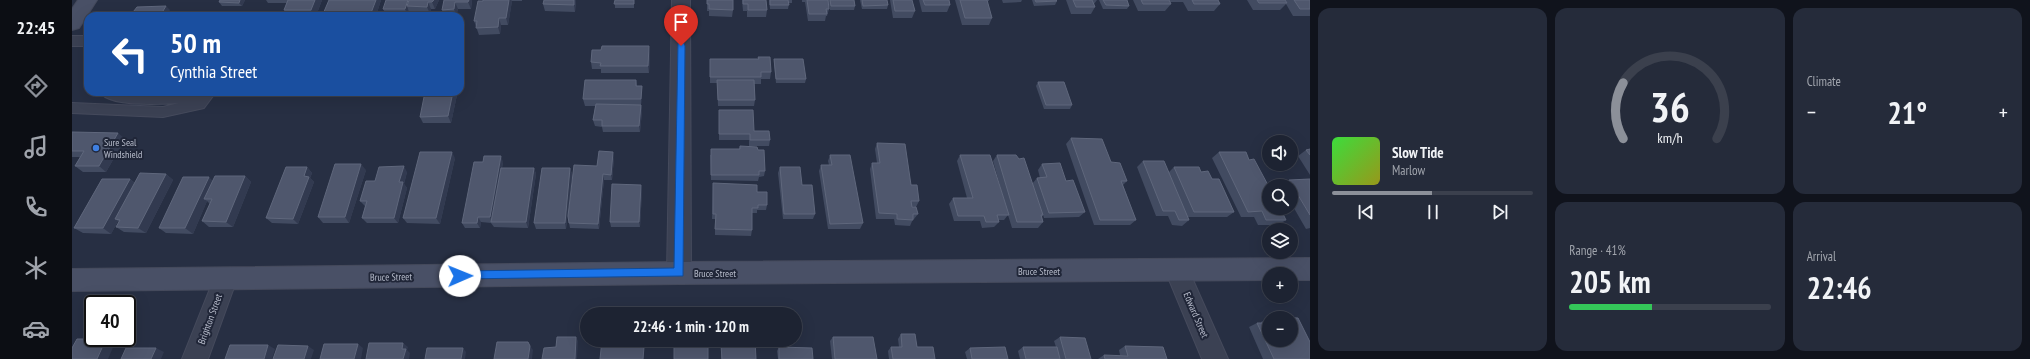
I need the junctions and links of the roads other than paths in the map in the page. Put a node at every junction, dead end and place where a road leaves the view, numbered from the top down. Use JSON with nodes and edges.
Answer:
{"nodes":[{"id":1,"x":88,"y":0,"type":"edge"},
{"id":2,"x":681,"y":0,"type":"edge"},
{"id":3,"x":72,"y":23,"type":"edge"},
{"id":4,"x":72,"y":41,"type":"edge"},
{"id":5,"x":84,"y":41,"type":"edge"},
{"id":6,"x":115,"y":96,"type":"edge"},
{"id":7,"x":195,"y":96,"type":"edge"},
{"id":8,"x":206,"y":96,"type":"edge"},
{"id":9,"x":72,"y":108,"type":"edge"},
{"id":10,"x":1310,"y":269,"type":"edge"},
{"id":11,"x":1177,"y":270,"type":"junction"},
{"id":12,"x":679,"y":273,"type":"junction"},
{"id":13,"x":225,"y":279,"type":"junction"},
{"id":14,"x":72,"y":280,"type":"edge"},
{"id":15,"x":195,"y":359,"type":"edge"},
{"id":16,"x":1215,"y":359,"type":"edge"}],
"edges":[{"from":1,"to":3,"type":"street"},
{"from":2,"to":12,"type":"street"},
{"from":4,"to":5,"type":"lane"},
{"from":6,"to":7,"type":"lane"},
{"from":8,"to":9,"type":"lane"},
{"from":10,"to":11,"type":"street","name":"Bruce Street"},
{"from":11,"to":12,"type":"street","name":"Bruce Street"},
{"from":11,"to":16,"type":"street","name":"Edward Street"},
{"from":12,"to":13,"type":"street","name":"Bruce Street"},
{"from":13,"to":14,"type":"street","name":"Bruce Street"},
{"from":13,"to":15,"type":"street","name":"Brighton Street"}]}
